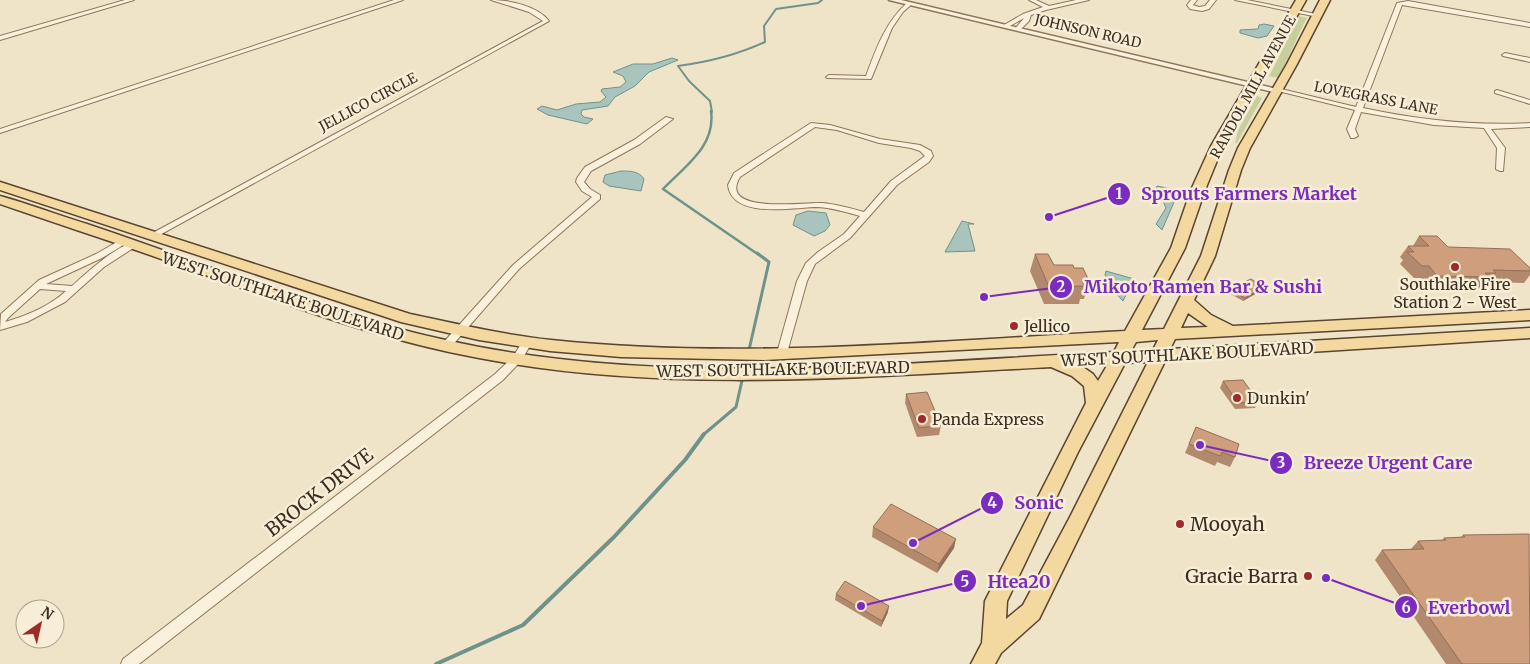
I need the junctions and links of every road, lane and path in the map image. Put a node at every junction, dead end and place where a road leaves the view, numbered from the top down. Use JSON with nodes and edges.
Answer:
{"nodes":[{"id":1,"x":131,"y":0,"type":"edge"},
{"id":2,"x":400,"y":0,"type":"edge"},
{"id":3,"x":494,"y":0,"type":"edge"},
{"id":4,"x":892,"y":0,"type":"edge"},
{"id":5,"x":1032,"y":0,"type":"edge"},
{"id":6,"x":1086,"y":0,"type":"edge"},
{"id":7,"x":1194,"y":0,"type":"edge"},
{"id":8,"x":1213,"y":0,"type":"edge"},
{"id":9,"x":1238,"y":0,"type":"edge"},
{"id":10,"x":1265,"y":0,"type":"edge"},
{"id":11,"x":909,"y":4,"type":"junction"},
{"id":12,"x":1047,"y":6,"type":"junction"},
{"id":13,"x":1298,"y":6,"type":"edge"},
{"id":14,"x":1321,"y":8,"type":"edge"},
{"id":15,"x":1028,"y":14,"type":"junction"},
{"id":16,"x":1530,"y":25,"type":"edge"},
{"id":17,"x":1006,"y":26,"type":"junction"},
{"id":18,"x":1018,"y":29,"type":"junction"},
{"id":19,"x":0,"y":38,"type":"edge"},
{"id":20,"x":1505,"y":56,"type":"dead end"},
{"id":21,"x":1530,"y":60,"type":"edge"},
{"id":22,"x":829,"y":77,"type":"dead end"},
{"id":23,"x":1253,"y":85,"type":"junction"},
{"id":24,"x":1277,"y":90,"type":"junction"},
{"id":25,"x":1497,"y":92,"type":"dead end"},
{"id":26,"x":1530,"y":102,"type":"edge"},
{"id":27,"x":1357,"y":109,"type":"junction"},
{"id":28,"x":669,"y":119,"type":"dead end"},
{"id":29,"x":1485,"y":125,"type":"junction"},
{"id":30,"x":1530,"y":125,"type":"edge"},
{"id":31,"x":0,"y":131,"type":"edge"},
{"id":32,"x":1354,"y":136,"type":"dead end"},
{"id":33,"x":1500,"y":169,"type":"dead end"},
{"id":34,"x":0,"y":186,"type":"edge"},
{"id":35,"x":0,"y":200,"type":"edge"},
{"id":36,"x":866,"y":215,"type":"junction"},
{"id":37,"x":156,"y":236,"type":"junction"},
{"id":38,"x":127,"y":244,"type":"junction"},
{"id":39,"x":37,"y":286,"type":"junction"},
{"id":40,"x":74,"y":289,"type":"junction"},
{"id":41,"x":1187,"y":301,"type":"junction"},
{"id":42,"x":1530,"y":315,"type":"edge"},
{"id":43,"x":0,"y":323,"type":"edge"},
{"id":44,"x":0,"y":327,"type":"edge"},
{"id":45,"x":1232,"y":331,"type":"junction"},
{"id":46,"x":457,"y":332,"type":"junction"},
{"id":47,"x":1530,"y":333,"type":"edge"},
{"id":48,"x":1169,"y":334,"type":"junction"},
{"id":49,"x":1129,"y":337,"type":"junction"},
{"id":50,"x":526,"y":344,"type":"junction"},
{"id":51,"x":446,"y":346,"type":"junction"},
{"id":52,"x":776,"y":353,"type":"junction"},
{"id":53,"x":1159,"y":356,"type":"junction"},
{"id":54,"x":1118,"y":358,"type":"junction"},
{"id":55,"x":517,"y":359,"type":"junction"},
{"id":56,"x":1048,"y":361,"type":"junction"},
{"id":57,"x":1095,"y":403,"type":"junction"},
{"id":58,"x":988,"y":654,"type":"edge"},
{"id":59,"x":128,"y":664,"type":"edge"}],
"edges":[{"from":1,"to":19,"type":"street"},
{"from":2,"to":31,"type":"street"},
{"from":3,"to":37,"type":"street","name":"JELLICO CIRCLE"},
{"from":4,"to":11,"type":"street","name":"JOHNSON ROAD"},
{"from":5,"to":12,"type":"street"},
{"from":6,"to":12,"type":"street"},
{"from":7,"to":8,"type":"street"},
{"from":9,"to":13,"type":"street"},
{"from":10,"to":13,"type":"street"},
{"from":11,"to":17,"type":"street","name":"JOHNSON ROAD"},
{"from":11,"to":22,"type":"street"},
{"from":12,"to":15,"type":"street"},
{"from":13,"to":14,"type":"street"},
{"from":13,"to":23,"type":"main road","name":"RANDOL MILL AVENUE"},
{"from":14,"to":24,"type":"main road","name":"RANDOL MILL AVENUE"},
{"from":15,"to":17,"type":"street"},
{"from":15,"to":18,"type":"street"},
{"from":16,"to":27,"type":"street"},
{"from":17,"to":18,"type":"street","name":"JOHNSON ROAD"},
{"from":18,"to":23,"type":"street","name":"JOHNSON ROAD"},
{"from":20,"to":21,"type":"street"},
{"from":23,"to":24,"type":"street","name":"JOHNSON ROAD"},
{"from":23,"to":49,"type":"main road","name":"RANDOL MILL AVENUE"},
{"from":24,"to":27,"type":"street","name":"LOVEGRASS LANE"},
{"from":24,"to":41,"type":"main road","name":"RANDOL MILL AVENUE"},
{"from":25,"to":26,"type":"street"},
{"from":27,"to":29,"type":"street","name":"LOVEGRASS LANE"},
{"from":27,"to":32,"type":"street"},
{"from":28,"to":46,"type":"street"},
{"from":29,"to":30,"type":"street","name":"LOVEGRASS LANE"},
{"from":29,"to":33,"type":"street"},
{"from":34,"to":37,"type":"main road","name":"WEST SOUTHLAKE BOULEVARD"},
{"from":35,"to":38,"type":"main road","name":"WEST SOUTHLAKE BOULEVARD"},
{"from":36,"to":36,"type":"street"},
{"from":36,"to":52,"type":"street"},
{"from":37,"to":38,"type":"main road"},
{"from":37,"to":46,"type":"main road","name":"WEST SOUTHLAKE BOULEVARD"},
{"from":38,"to":39,"type":"street"},
{"from":38,"to":40,"type":"street"},
{"from":38,"to":51,"type":"main road","name":"WEST SOUTHLAKE BOULEVARD"},
{"from":39,"to":40,"type":"street"},
{"from":39,"to":43,"type":"street"},
{"from":40,"to":44,"type":"street"},
{"from":41,"to":45,"type":"main road"},
{"from":41,"to":48,"type":"main road","name":"RANDOL MILL AVENUE"},
{"from":42,"to":45,"type":"main road","name":"WEST SOUTHLAKE BOULEVARD"},
{"from":45,"to":48,"type":"main road","name":"WEST SOUTHLAKE BOULEVARD"},
{"from":46,"to":50,"type":"main road","name":"WEST SOUTHLAKE BOULEVARD"},
{"from":46,"to":51,"type":"street"},
{"from":47,"to":53,"type":"main road","name":"WEST SOUTHLAKE BOULEVARD"},
{"from":48,"to":49,"type":"main road","name":"WEST SOUTHLAKE BOULEVARD"},
{"from":48,"to":53,"type":"main road","name":"RANDOL MILL AVENUE"},
{"from":49,"to":52,"type":"main road","name":"WEST SOUTHLAKE BOULEVARD"},
{"from":49,"to":54,"type":"main road","name":"RANDOL MILL AVENUE"},
{"from":50,"to":52,"type":"main road","name":"WEST SOUTHLAKE BOULEVARD"},
{"from":50,"to":55,"type":"street","name":"BROCK DRIVE"},
{"from":51,"to":55,"type":"main road","name":"WEST SOUTHLAKE BOULEVARD"},
{"from":53,"to":54,"type":"main road","name":"WEST SOUTHLAKE BOULEVARD"},
{"from":53,"to":58,"type":"main road","name":"RANDOL MILL AVENUE"},
{"from":54,"to":56,"type":"main road","name":"WEST SOUTHLAKE BOULEVARD"},
{"from":54,"to":57,"type":"main road","name":"RANDOL MILL AVENUE"},
{"from":55,"to":56,"type":"main road","name":"WEST SOUTHLAKE BOULEVARD"},
{"from":55,"to":59,"type":"street","name":"BROCK DRIVE"},
{"from":56,"to":57,"type":"main road"},
{"from":57,"to":58,"type":"main road","name":"RANDOL MILL AVENUE"}]}
